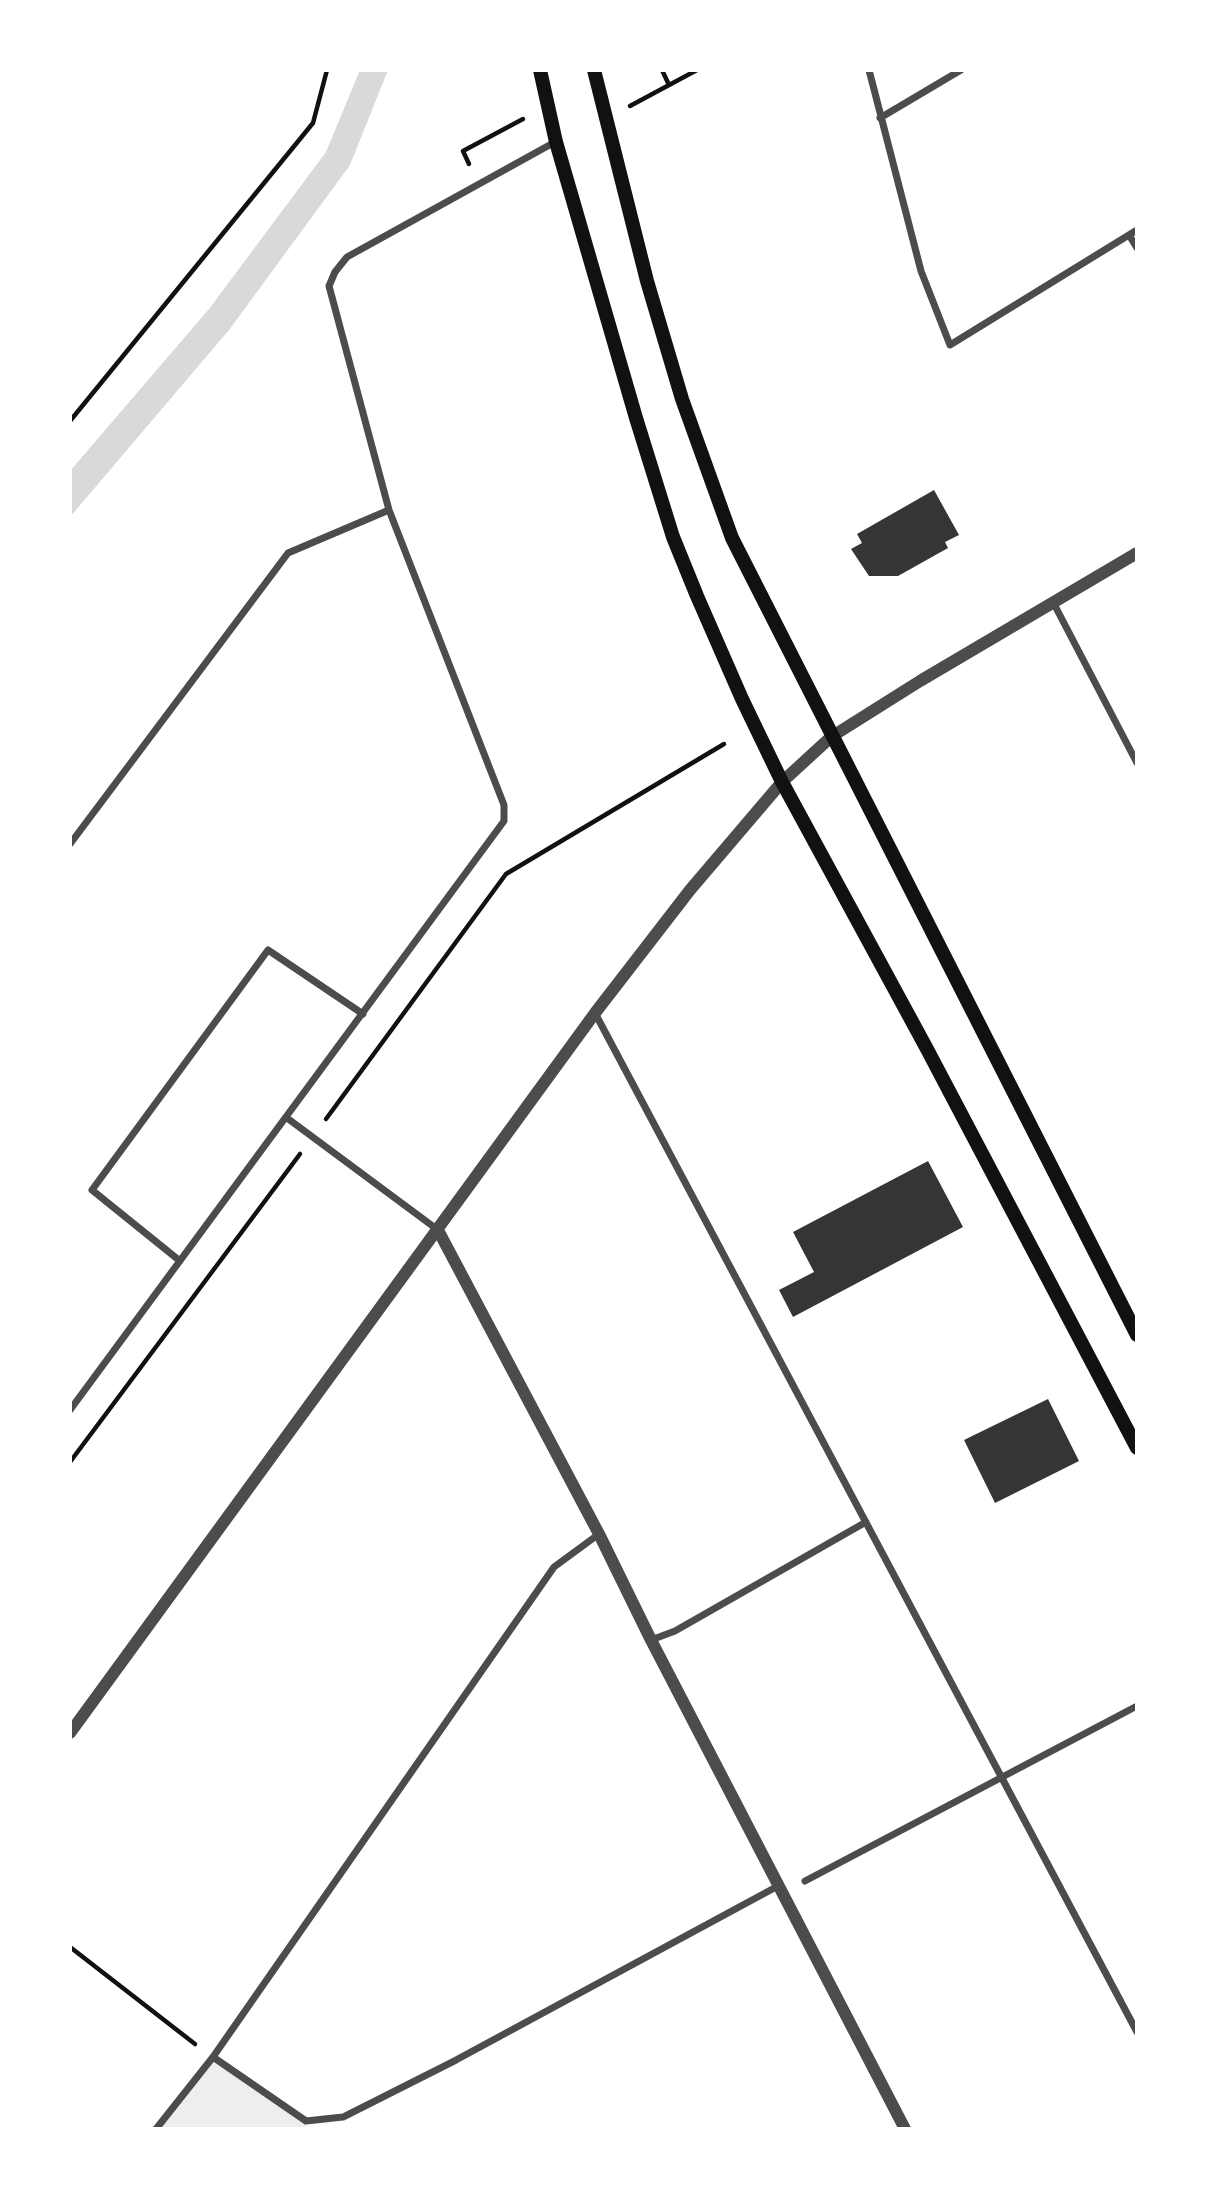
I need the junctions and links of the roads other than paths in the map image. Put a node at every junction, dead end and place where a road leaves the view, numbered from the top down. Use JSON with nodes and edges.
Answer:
{"nodes":[{"id":1,"x":540,"y":70,"type":"edge"},
{"id":2,"x":594,"y":70,"type":"edge"},
{"id":3,"x":869,"y":70,"type":"edge"},
{"id":4,"x":961,"y":70,"type":"edge"},
{"id":5,"x":880,"y":118,"type":"junction"},
{"id":6,"x":556,"y":142,"type":"junction"},
{"id":7,"x":1137,"y":230,"type":"edge"},
{"id":8,"x":1129,"y":235,"type":"junction"},
{"id":9,"x":1137,"y":248,"type":"edge"},
{"id":10,"x":389,"y":510,"type":"junction"},
{"id":11,"x":1137,"y":553,"type":"edge"},
{"id":12,"x":1053,"y":603,"type":"junction"},
{"id":13,"x":831,"y":737,"type":"junction"},
{"id":14,"x":1137,"y":763,"type":"edge"},
{"id":15,"x":782,"y":782,"type":"junction"},
{"id":16,"x":70,"y":844,"type":"edge"},
{"id":17,"x":595,"y":1013,"type":"junction"},
{"id":18,"x":363,"y":1014,"type":"junction"},
{"id":19,"x":286,"y":1118,"type":"junction"},
{"id":20,"x":438,"y":1230,"type":"junction"},
{"id":21,"x":180,"y":1261,"type":"junction"},
{"id":22,"x":1137,"y":1335,"type":"edge"},
{"id":23,"x":70,"y":1410,"type":"edge"},
{"id":24,"x":1137,"y":1448,"type":"edge"},
{"id":25,"x":866,"y":1522,"type":"junction"},
{"id":26,"x":599,"y":1534,"type":"junction"},
{"id":27,"x":651,"y":1640,"type":"junction"},
{"id":28,"x":1137,"y":1706,"type":"edge"},
{"id":29,"x":70,"y":1733,"type":"edge"},
{"id":30,"x":1002,"y":1777,"type":"junction"},
{"id":31,"x":805,"y":1881,"type":"dead end"},
{"id":32,"x":778,"y":1886,"type":"junction"},
{"id":33,"x":1137,"y":2032,"type":"edge"},
{"id":34,"x":212,"y":2057,"type":"junction"},
{"id":35,"x":156,"y":2129,"type":"edge"},
{"id":36,"x":905,"y":2129,"type":"edge"}],
"edges":[{"from":1,"to":6,"type":"main road"},
{"from":2,"to":13,"type":"main road"},
{"from":3,"to":5,"type":"street"},
{"from":4,"to":5,"type":"street"},
{"from":5,"to":8,"type":"street"},
{"from":6,"to":10,"type":"street"},
{"from":6,"to":15,"type":"main road"},
{"from":7,"to":8,"type":"street"},
{"from":8,"to":9,"type":"street"},
{"from":10,"to":16,"type":"street"},
{"from":10,"to":18,"type":"street"},
{"from":11,"to":12,"type":"street"},
{"from":12,"to":13,"type":"street"},
{"from":12,"to":14,"type":"street"},
{"from":13,"to":15,"type":"street"},
{"from":13,"to":22,"type":"main road"},
{"from":15,"to":17,"type":"street"},
{"from":15,"to":24,"type":"main road"},
{"from":17,"to":20,"type":"street"},
{"from":17,"to":25,"type":"street"},
{"from":18,"to":19,"type":"street"},
{"from":18,"to":21,"type":"street"},
{"from":19,"to":20,"type":"street"},
{"from":19,"to":21,"type":"street"},
{"from":20,"to":26,"type":"street"},
{"from":20,"to":29,"type":"street"},
{"from":21,"to":23,"type":"street"},
{"from":25,"to":27,"type":"street"},
{"from":25,"to":30,"type":"street"},
{"from":26,"to":27,"type":"street"},
{"from":26,"to":34,"type":"street"},
{"from":27,"to":32,"type":"street"},
{"from":28,"to":30,"type":"street"},
{"from":30,"to":31,"type":"street"},
{"from":30,"to":33,"type":"street"},
{"from":32,"to":34,"type":"street"},
{"from":32,"to":36,"type":"street"},
{"from":34,"to":35,"type":"street"}]}
